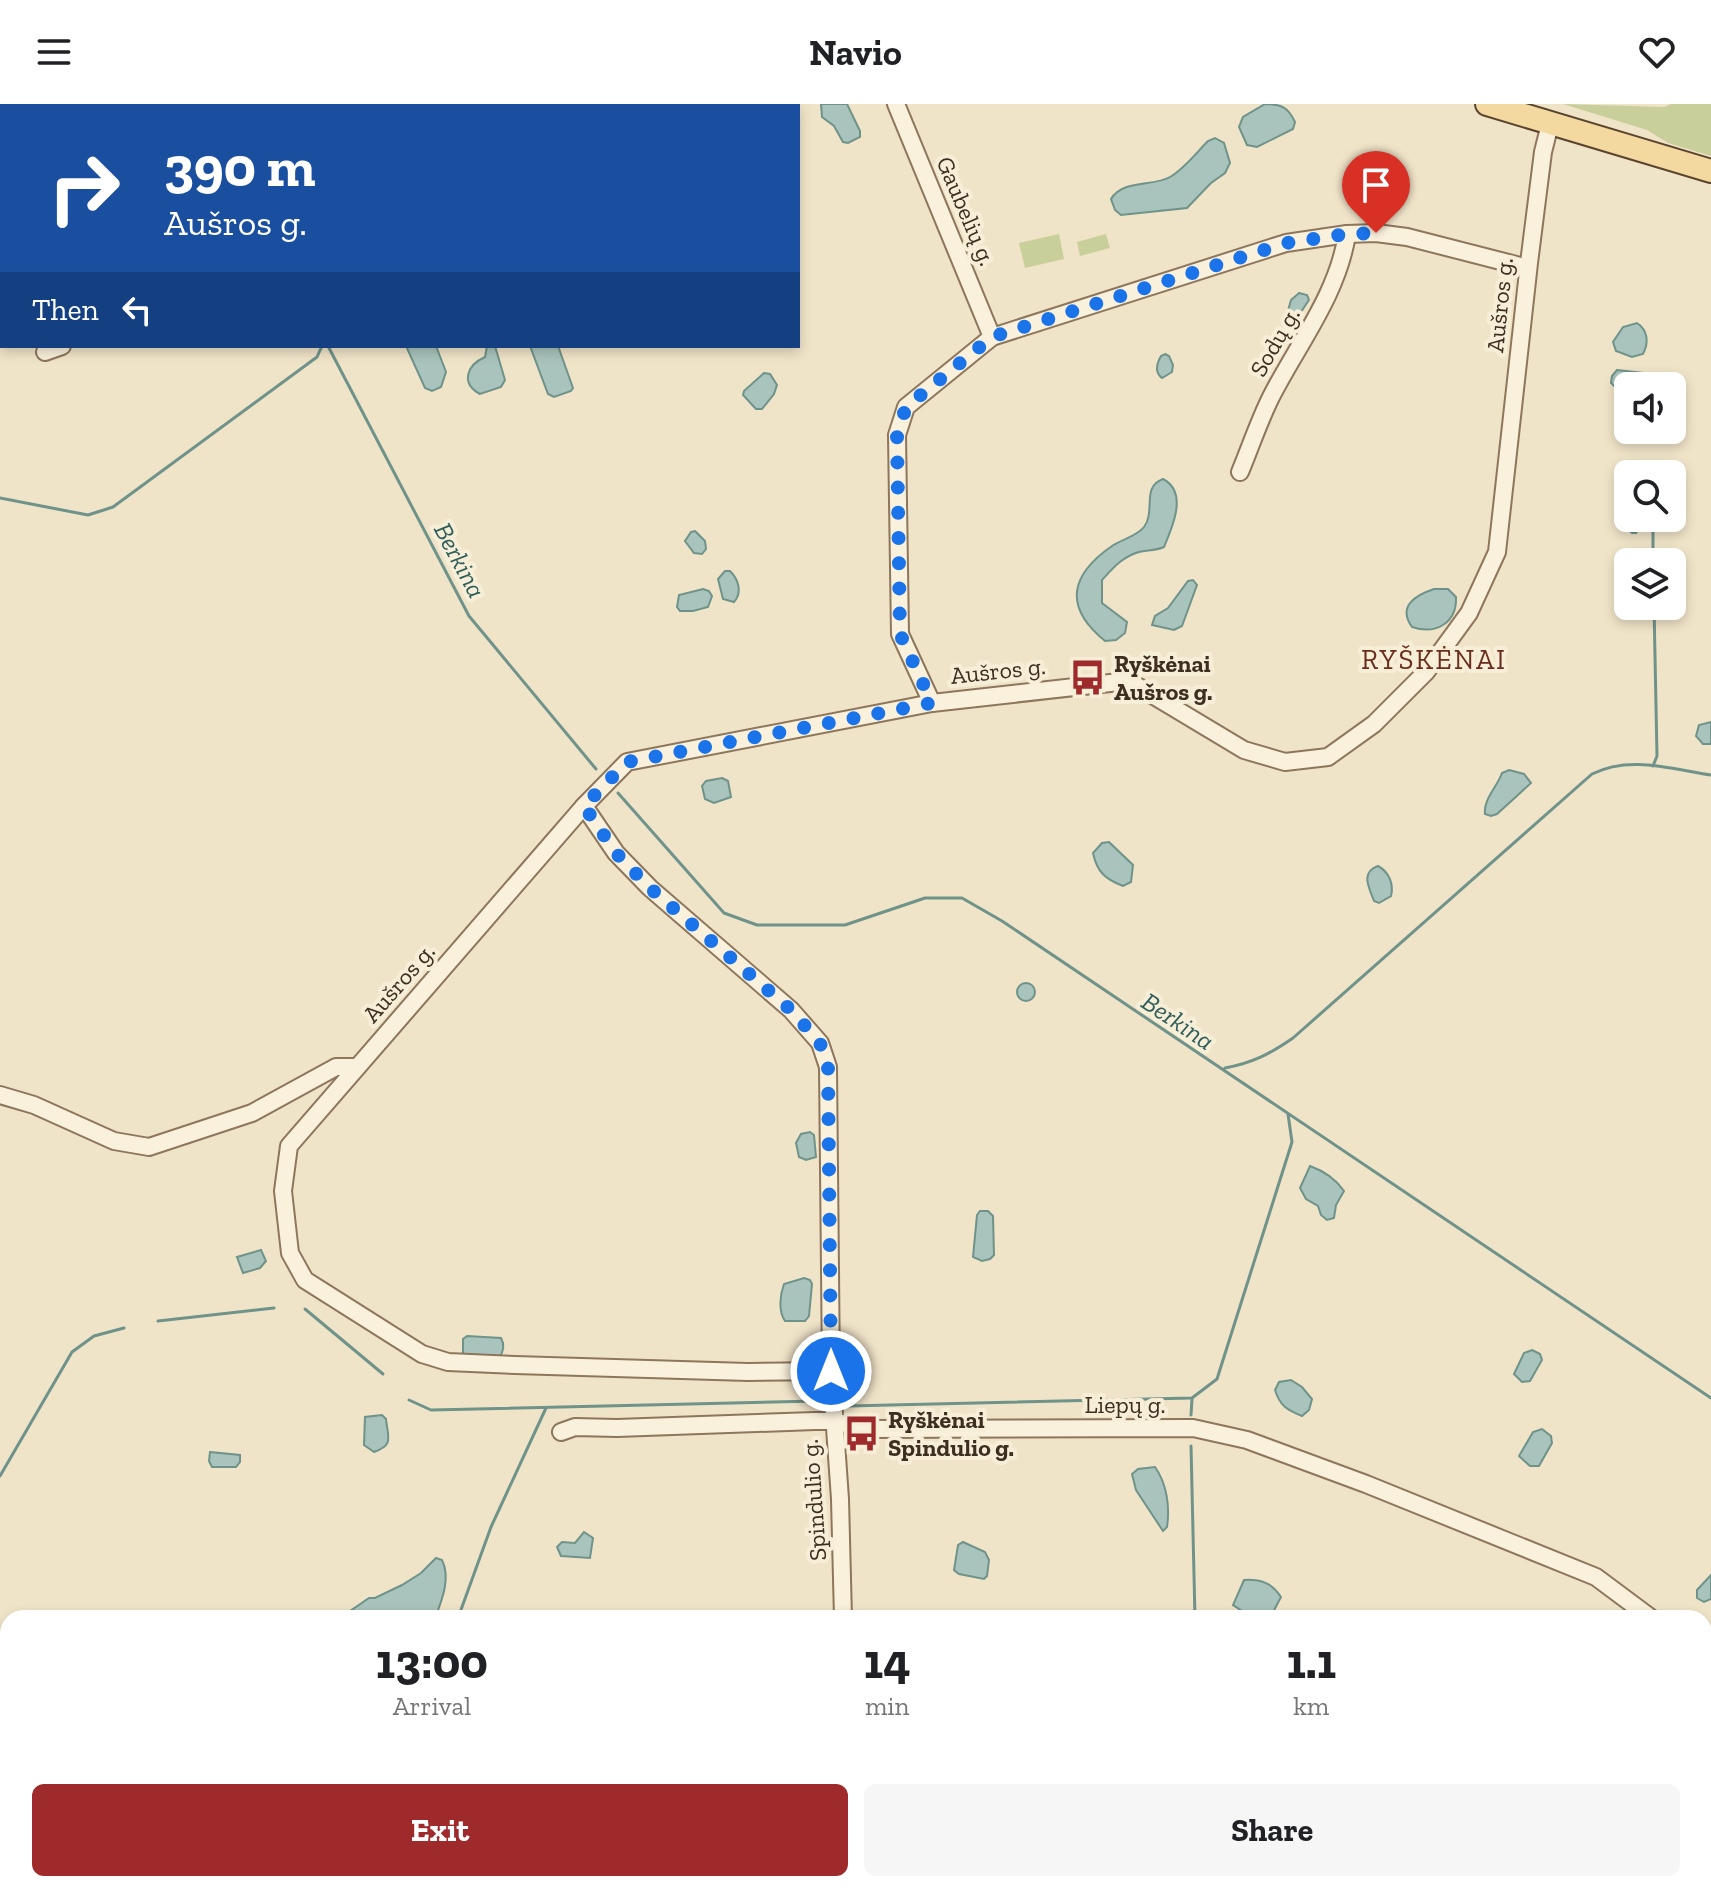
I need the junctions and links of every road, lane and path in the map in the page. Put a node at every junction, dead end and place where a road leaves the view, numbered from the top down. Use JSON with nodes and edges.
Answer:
{"nodes":[{"id":1,"x":896,"y":104,"type":"edge"},
{"id":2,"x":1487,"y":104,"type":"edge"},
{"id":3,"x":1546,"y":116,"type":"edge"},
{"id":4,"x":1711,"y":171,"type":"edge"},
{"id":5,"x":1347,"y":234,"type":"junction"},
{"id":6,"x":1528,"y":268,"type":"junction"},
{"id":7,"x":992,"y":337,"type":"junction"},
{"id":8,"x":56,"y":348,"type":"edge"},
{"id":9,"x":45,"y":352,"type":"dead end"},
{"id":10,"x":1240,"y":472,"type":"dead end"},
{"id":11,"x":932,"y":703,"type":"junction"},
{"id":12,"x":584,"y":806,"type":"junction"},
{"id":13,"x":357,"y":1067,"type":"junction"},
{"id":14,"x":0,"y":1095,"type":"edge"},
{"id":15,"x":831,"y":1371,"type":"junction"},
{"id":16,"x":833,"y":1421,"type":"junction"},
{"id":17,"x":561,"y":1432,"type":"dead end"},
{"id":18,"x":843,"y":1610,"type":"edge"},
{"id":19,"x":1640,"y":1610,"type":"edge"}],
"edges":[{"from":1,"to":7,"type":"street","name":"Gaubelių g."},
{"from":2,"to":3,"type":"main road"},
{"from":3,"to":4,"type":"main road"},
{"from":3,"to":6,"type":"street","name":"Aušros g."},
{"from":5,"to":6,"type":"street"},
{"from":5,"to":7,"type":"street"},
{"from":5,"to":10,"type":"street","name":"Sodų g."},
{"from":6,"to":11,"type":"street","name":"Aušros g."},
{"from":7,"to":11,"type":"street"},
{"from":8,"to":9,"type":"street"},
{"from":11,"to":12,"type":"street","name":"Aušros g."},
{"from":12,"to":13,"type":"street","name":"Aušros g."},
{"from":12,"to":15,"type":"street","name":"Spindulio g."},
{"from":13,"to":14,"type":"street"},
{"from":13,"to":15,"type":"street","name":"Aušros g."},
{"from":15,"to":16,"type":"street","name":"Spindulio g."},
{"from":16,"to":17,"type":"street","name":"Liepų g."},
{"from":16,"to":18,"type":"street","name":"Spindulio g."},
{"from":16,"to":19,"type":"street","name":"Liepų g."}]}
